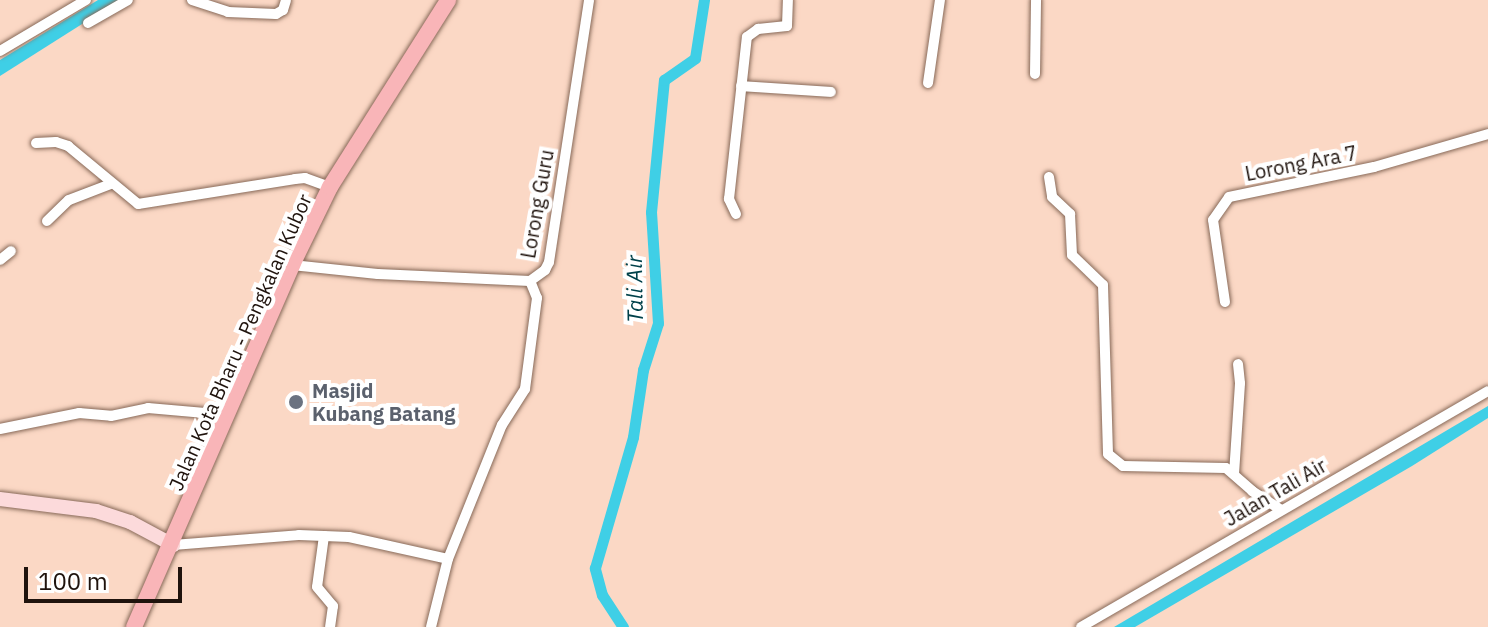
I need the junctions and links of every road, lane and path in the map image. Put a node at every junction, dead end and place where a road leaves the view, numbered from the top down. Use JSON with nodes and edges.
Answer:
{"nodes":[{"id":1,"x":86,"y":0,"type":"edge"},
{"id":2,"x":128,"y":0,"type":"edge"},
{"id":3,"x":192,"y":0,"type":"edge"},
{"id":4,"x":286,"y":0,"type":"edge"},
{"id":5,"x":448,"y":0,"type":"edge"},
{"id":6,"x":589,"y":0,"type":"edge"},
{"id":7,"x":788,"y":0,"type":"edge"},
{"id":8,"x":940,"y":0,"type":"edge"},
{"id":9,"x":1036,"y":0,"type":"edge"},
{"id":10,"x":88,"y":23,"type":"dead end"},
{"id":11,"x":0,"y":51,"type":"edge"},
{"id":12,"x":1035,"y":74,"type":"dead end"},
{"id":13,"x":928,"y":83,"type":"dead end"},
{"id":14,"x":741,"y":86,"type":"junction"},
{"id":15,"x":831,"y":92,"type":"dead end"},
{"id":16,"x":1488,"y":134,"type":"edge"},
{"id":17,"x":36,"y":143,"type":"dead end"},
{"id":18,"x":1049,"y":177,"type":"dead end"},
{"id":19,"x":111,"y":184,"type":"junction"},
{"id":20,"x":330,"y":187,"type":"junction"},
{"id":21,"x":736,"y":214,"type":"dead end"},
{"id":22,"x":47,"y":221,"type":"dead end"},
{"id":23,"x":11,"y":251,"type":"dead end"},
{"id":24,"x":0,"y":260,"type":"edge"},
{"id":25,"x":292,"y":265,"type":"junction"},
{"id":26,"x":530,"y":281,"type":"junction"},
{"id":27,"x":1225,"y":302,"type":"dead end"},
{"id":28,"x":1238,"y":364,"type":"dead end"},
{"id":29,"x":1488,"y":391,"type":"edge"},
{"id":30,"x":228,"y":415,"type":"junction"},
{"id":31,"x":0,"y":429,"type":"edge"},
{"id":32,"x":1234,"y":474,"type":"junction"},
{"id":33,"x":0,"y":499,"type":"edge"},
{"id":34,"x":1280,"y":509,"type":"junction"},
{"id":35,"x":324,"y":536,"type":"junction"},
{"id":36,"x":173,"y":545,"type":"junction"},
{"id":37,"x":448,"y":559,"type":"junction"},
{"id":38,"x":134,"y":627,"type":"edge"},
{"id":39,"x":330,"y":627,"type":"edge"},
{"id":40,"x":431,"y":627,"type":"edge"},
{"id":41,"x":1081,"y":627,"type":"edge"}],
"edges":[{"from":1,"to":11,"type":"street"},
{"from":2,"to":10,"type":"street"},
{"from":3,"to":4,"type":"street"},
{"from":5,"to":20,"type":"main road","name":"Jalan Kota Bharu - Pengkalan Kubor"},
{"from":6,"to":26,"type":"street","name":"Lorong Guru"},
{"from":7,"to":14,"type":"street"},
{"from":8,"to":13,"type":"street"},
{"from":9,"to":12,"type":"street"},
{"from":14,"to":15,"type":"street"},
{"from":14,"to":21,"type":"street"},
{"from":16,"to":27,"type":"street","name":"Lorong Ara 7"},
{"from":17,"to":19,"type":"street"},
{"from":18,"to":32,"type":"street"},
{"from":19,"to":20,"type":"street"},
{"from":19,"to":22,"type":"street"},
{"from":20,"to":25,"type":"main road","name":"Jalan Kota Bharu - Pengkalan Kubor"},
{"from":23,"to":24,"type":"street"},
{"from":25,"to":26,"type":"street"},
{"from":25,"to":30,"type":"main road","name":"Jalan Kota Bharu - Pengkalan Kubor"},
{"from":26,"to":37,"type":"street","name":"Lorong Guru"},
{"from":28,"to":32,"type":"street"},
{"from":29,"to":34,"type":"street","name":"Jalan Tali Air"},
{"from":30,"to":31,"type":"street"},
{"from":30,"to":36,"type":"main road","name":"Jalan Kota Bharu - Pengkalan Kubor"},
{"from":32,"to":34,"type":"street"},
{"from":33,"to":36,"type":"street"},
{"from":34,"to":41,"type":"street","name":"Jalan Tali Air"},
{"from":35,"to":36,"type":"street"},
{"from":35,"to":37,"type":"street"},
{"from":35,"to":39,"type":"street"},
{"from":36,"to":38,"type":"main road","name":"Jalan Kota Bharu - Pengkalan Kubor"},
{"from":37,"to":40,"type":"street","name":"Lorong Guru"}]}
